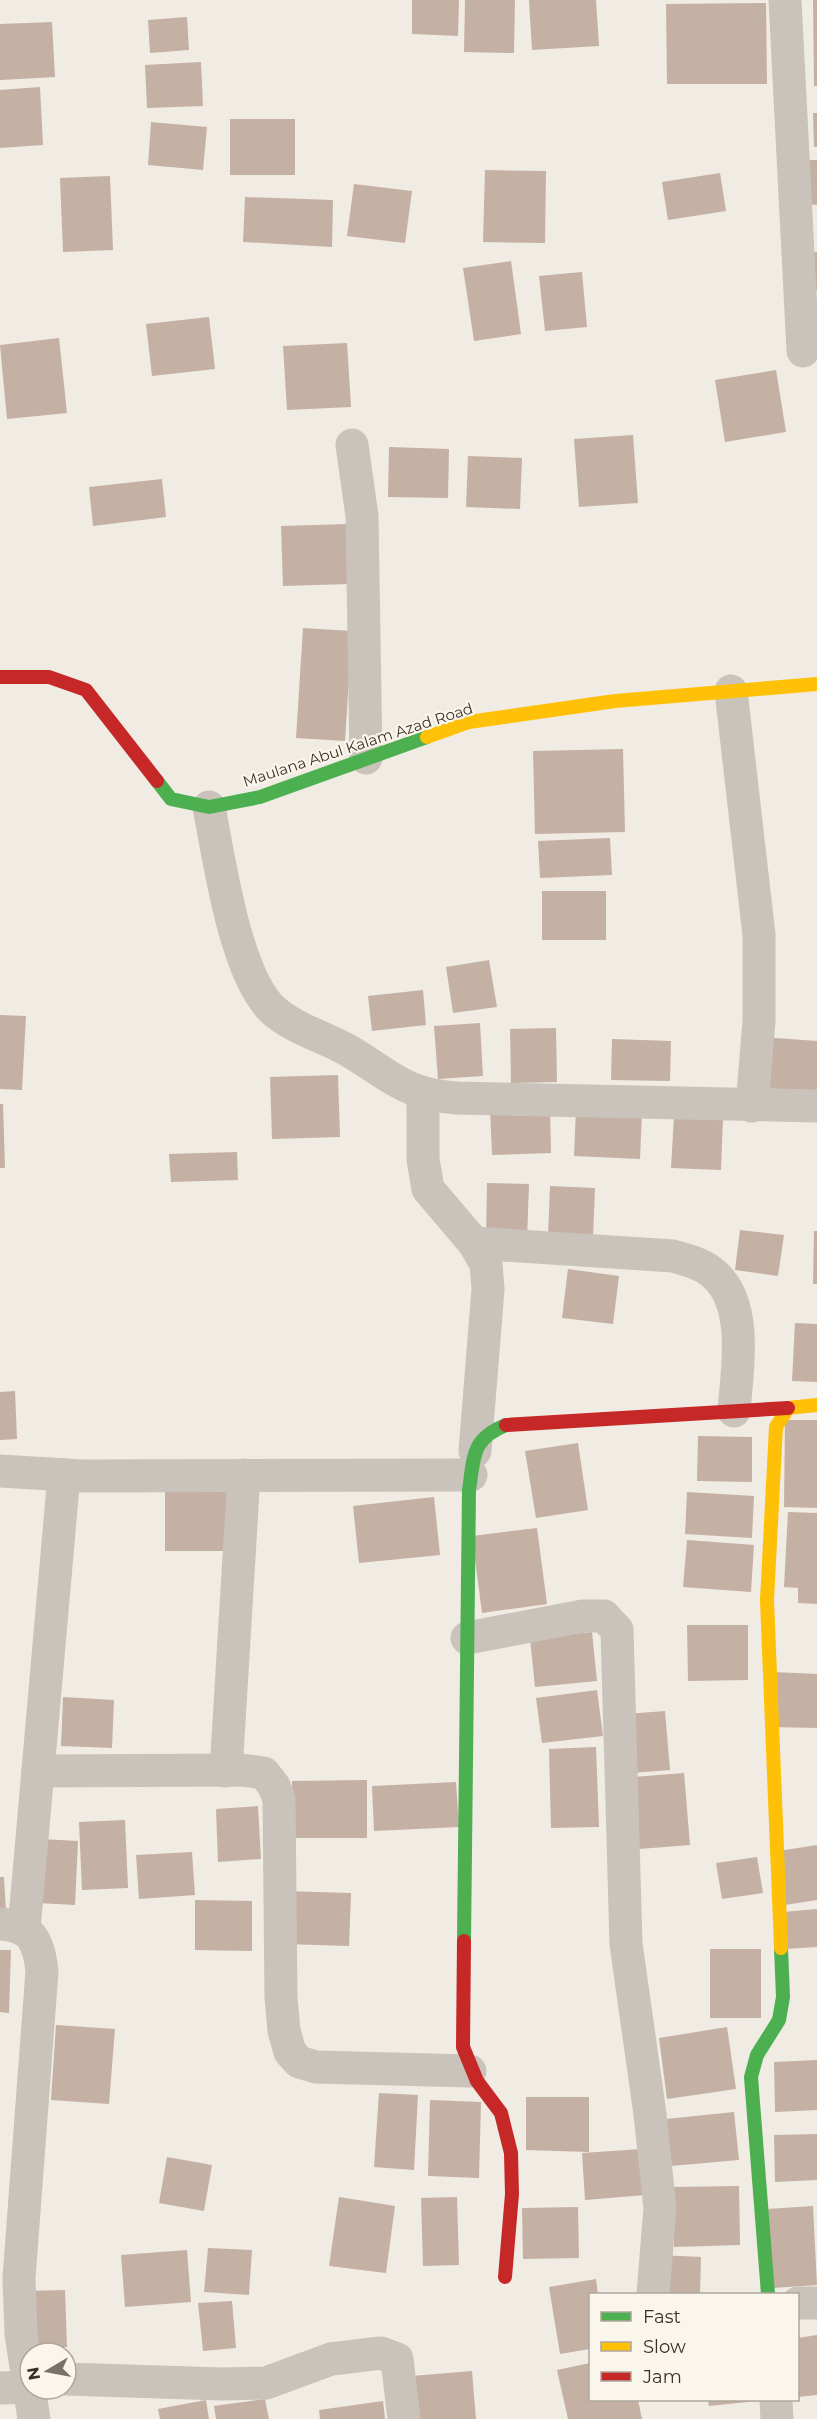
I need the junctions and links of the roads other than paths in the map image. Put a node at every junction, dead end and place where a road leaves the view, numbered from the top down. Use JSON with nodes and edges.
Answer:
{"nodes":[{"id":1,"x":785,"y":0,"type":"edge"},
{"id":2,"x":803,"y":351,"type":"dead end"},
{"id":3,"x":352,"y":445,"type":"dead end"},
{"id":4,"x":0,"y":677,"type":"edge"},
{"id":5,"x":817,"y":684,"type":"edge"},
{"id":6,"x":731,"y":691,"type":"junction"},
{"id":7,"x":366,"y":759,"type":"junction"},
{"id":8,"x":209,"y":807,"type":"junction"},
{"id":9,"x":423,"y":1093,"type":"junction"},
{"id":10,"x":752,"y":1106,"type":"junction"},
{"id":11,"x":817,"y":1106,"type":"edge"},
{"id":12,"x":474,"y":1243,"type":"junction"},
{"id":13,"x":817,"y":1405,"type":"edge"},
{"id":14,"x":788,"y":1408,"type":"junction"},
{"id":15,"x":735,"y":1411,"type":"junction"},
{"id":16,"x":473,"y":1462,"type":"junction"},
{"id":17,"x":0,"y":1472,"type":"edge"},
{"id":18,"x":64,"y":1475,"type":"junction"},
{"id":19,"x":244,"y":1475,"type":"junction"},
{"id":20,"x":467,"y":1638,"type":"junction"},
{"id":21,"x":38,"y":1771,"type":"junction"},
{"id":22,"x":226,"y":1771,"type":"junction"},
{"id":23,"x":12,"y":1926,"type":"edge"},
{"id":24,"x":470,"y":2071,"type":"junction"},
{"id":25,"x":505,"y":2277,"type":"dead end"},
{"id":26,"x":653,"y":2293,"type":"edge"},
{"id":27,"x":768,"y":2293,"type":"edge"},
{"id":28,"x":799,"y":2303,"type":"edge"},
{"id":29,"x":817,"y":2303,"type":"edge"},
{"id":30,"x":21,"y":2341,"type":"edge"},
{"id":31,"x":78,"y":2379,"type":"edge"},
{"id":32,"x":28,"y":2401,"type":"edge"},
{"id":33,"x":776,"y":2401,"type":"edge"},
{"id":34,"x":34,"y":2419,"type":"edge"},
{"id":35,"x":404,"y":2419,"type":"edge"},
{"id":36,"x":777,"y":2419,"type":"edge"}],
"edges":[{"from":1,"to":2,"type":"street"},
{"from":3,"to":7,"type":"street"},
{"from":4,"to":8,"type":"street","name":"Maulana Abul Kalam Azad Road"},
{"from":5,"to":6,"type":"street","name":"Maulana Abul Kalam Azad Road"},
{"from":6,"to":7,"type":"street","name":"Maulana Abul Kalam Azad Road"},
{"from":6,"to":10,"type":"street"},
{"from":7,"to":8,"type":"street","name":"Maulana Abul Kalam Azad Road"},
{"from":8,"to":9,"type":"street"},
{"from":9,"to":10,"type":"street"},
{"from":9,"to":12,"type":"street"},
{"from":10,"to":11,"type":"street"},
{"from":12,"to":15,"type":"street"},
{"from":12,"to":16,"type":"street"},
{"from":13,"to":14,"type":"street"},
{"from":14,"to":15,"type":"street"},
{"from":14,"to":27,"type":"street"},
{"from":15,"to":16,"type":"street"},
{"from":16,"to":19,"type":"street"},
{"from":16,"to":20,"type":"street"},
{"from":17,"to":18,"type":"street"},
{"from":18,"to":19,"type":"street"},
{"from":18,"to":21,"type":"street"},
{"from":19,"to":22,"type":"street"},
{"from":20,"to":24,"type":"street"},
{"from":20,"to":26,"type":"street"},
{"from":21,"to":22,"type":"street"},
{"from":21,"to":23,"type":"street"},
{"from":22,"to":24,"type":"street"},
{"from":23,"to":30,"type":"street"},
{"from":24,"to":25,"type":"street"},
{"from":28,"to":29,"type":"street"},
{"from":31,"to":35,"type":"street"},
{"from":32,"to":34,"type":"street"},
{"from":33,"to":36,"type":"street"}]}
